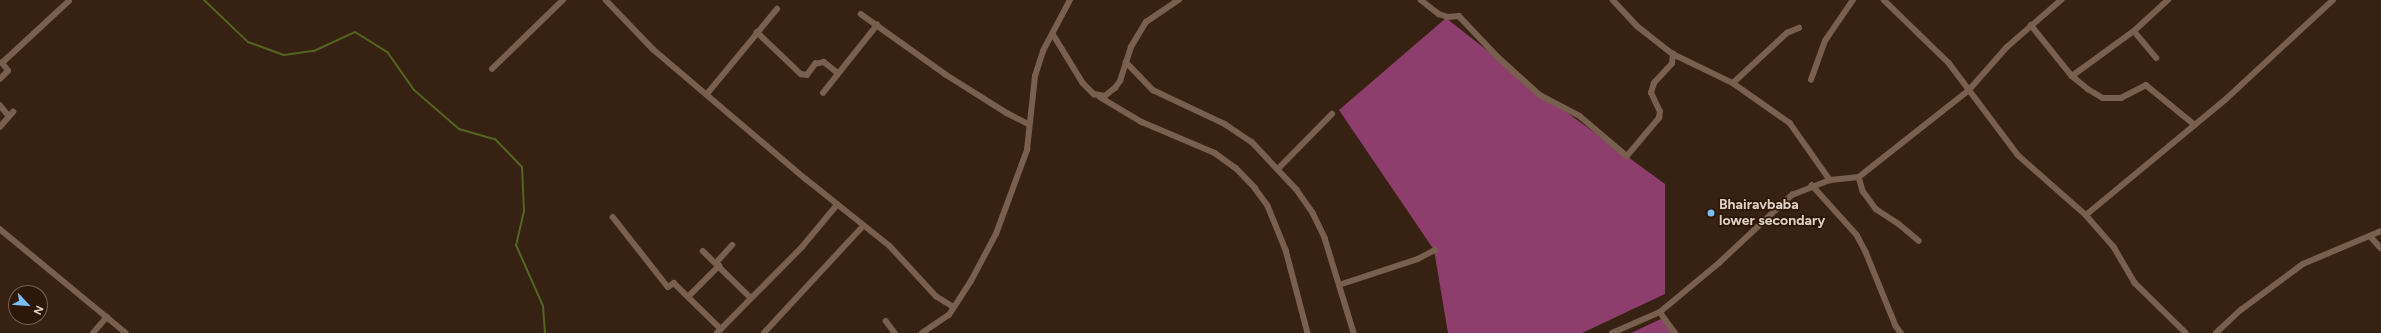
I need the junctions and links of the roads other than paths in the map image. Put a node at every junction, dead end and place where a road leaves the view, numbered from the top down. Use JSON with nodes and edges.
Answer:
{"nodes":[{"id":1,"x":563,"y":0,"type":"edge"},
{"id":2,"x":606,"y":0,"type":"edge"},
{"id":3,"x":1070,"y":0,"type":"edge"},
{"id":4,"x":1179,"y":0,"type":"edge"},
{"id":5,"x":1421,"y":0,"type":"edge"},
{"id":6,"x":1613,"y":0,"type":"edge"},
{"id":7,"x":1853,"y":0,"type":"edge"},
{"id":8,"x":1884,"y":0,"type":"edge"},
{"id":9,"x":2060,"y":0,"type":"edge"},
{"id":10,"x":2168,"y":0,"type":"edge"},
{"id":11,"x":2333,"y":0,"type":"edge"},
{"id":12,"x":69,"y":1,"type":"dead end"},
{"id":13,"x":777,"y":9,"type":"dead end"},
{"id":14,"x":861,"y":14,"type":"dead end"},
{"id":15,"x":877,"y":25,"type":"junction"},
{"id":16,"x":2031,"y":25,"type":"junction"},
{"id":17,"x":1799,"y":28,"type":"dead end"},
{"id":18,"x":2134,"y":31,"type":"junction"},
{"id":19,"x":757,"y":32,"type":"junction"},
{"id":20,"x":1053,"y":34,"type":"junction"},
{"id":21,"x":1673,"y":54,"type":"junction"},
{"id":22,"x":2157,"y":58,"type":"dead end"},
{"id":23,"x":1126,"y":62,"type":"junction"},
{"id":24,"x":492,"y":70,"type":"dead end"},
{"id":25,"x":838,"y":73,"type":"junction"},
{"id":26,"x":2072,"y":76,"type":"junction"},
{"id":27,"x":0,"y":79,"type":"edge"},
{"id":28,"x":1811,"y":80,"type":"dead end"},
{"id":29,"x":1734,"y":83,"type":"junction"},
{"id":30,"x":1969,"y":90,"type":"junction"},
{"id":31,"x":823,"y":93,"type":"dead end"},
{"id":32,"x":707,"y":94,"type":"junction"},
{"id":33,"x":1100,"y":97,"type":"junction"},
{"id":34,"x":0,"y":105,"type":"edge"},
{"id":35,"x":1332,"y":114,"type":"dead end"},
{"id":36,"x":1029,"y":124,"type":"junction"},
{"id":37,"x":2195,"y":125,"type":"junction"},
{"id":38,"x":0,"y":126,"type":"edge"},
{"id":39,"x":1278,"y":169,"type":"junction"},
{"id":40,"x":1859,"y":177,"type":"junction"},
{"id":41,"x":1830,"y":180,"type":"junction"},
{"id":42,"x":1812,"y":185,"type":"junction"},
{"id":43,"x":837,"y":205,"type":"junction"},
{"id":44,"x":2086,"y":215,"type":"junction"},
{"id":45,"x":612,"y":217,"type":"dead end"},
{"id":46,"x":863,"y":226,"type":"junction"},
{"id":47,"x":0,"y":229,"type":"edge"},
{"id":48,"x":2381,"y":231,"type":"edge"},
{"id":49,"x":2371,"y":237,"type":"junction"},
{"id":50,"x":1919,"y":241,"type":"dead end"},
{"id":51,"x":732,"y":245,"type":"dead end"},
{"id":52,"x":2381,"y":248,"type":"edge"},
{"id":53,"x":1435,"y":250,"type":"dead end"},
{"id":54,"x":703,"y":251,"type":"dead end"},
{"id":55,"x":717,"y":265,"type":"junction"},
{"id":56,"x":1339,"y":285,"type":"junction"},
{"id":57,"x":688,"y":297,"type":"junction"},
{"id":58,"x":751,"y":298,"type":"junction"},
{"id":59,"x":952,"y":306,"type":"junction"},
{"id":60,"x":1660,"y":312,"type":"junction"},
{"id":61,"x":107,"y":318,"type":"junction"},
{"id":62,"x":886,"y":321,"type":"dead end"},
{"id":63,"x":719,"y":331,"type":"edge"},
{"id":64,"x":93,"y":333,"type":"edge"},
{"id":65,"x":126,"y":333,"type":"edge"},
{"id":66,"x":764,"y":333,"type":"edge"},
{"id":67,"x":895,"y":333,"type":"edge"},
{"id":68,"x":922,"y":333,"type":"edge"},
{"id":69,"x":1308,"y":333,"type":"edge"},
{"id":70,"x":1354,"y":333,"type":"edge"},
{"id":71,"x":1612,"y":333,"type":"edge"},
{"id":72,"x":1675,"y":333,"type":"edge"},
{"id":73,"x":1901,"y":333,"type":"edge"},
{"id":74,"x":2186,"y":333,"type":"edge"},
{"id":75,"x":2216,"y":333,"type":"edge"}],
"edges":[{"from":1,"to":24,"type":"street"},
{"from":2,"to":32,"type":"street"},
{"from":3,"to":20,"type":"street"},
{"from":4,"to":23,"type":"street"},
{"from":5,"to":21,"type":"street"},
{"from":6,"to":21,"type":"street"},
{"from":7,"to":28,"type":"street"},
{"from":8,"to":30,"type":"street"},
{"from":9,"to":16,"type":"street"},
{"from":10,"to":18,"type":"street"},
{"from":11,"to":37,"type":"street"},
{"from":12,"to":27,"type":"street"},
{"from":13,"to":19,"type":"street"},
{"from":14,"to":15,"type":"street"},
{"from":15,"to":25,"type":"street"},
{"from":15,"to":36,"type":"street"},
{"from":16,"to":26,"type":"street"},
{"from":16,"to":30,"type":"street"},
{"from":17,"to":29,"type":"street"},
{"from":18,"to":22,"type":"street"},
{"from":18,"to":26,"type":"street"},
{"from":19,"to":25,"type":"street"},
{"from":19,"to":32,"type":"street"},
{"from":20,"to":33,"type":"street"},
{"from":20,"to":36,"type":"street"},
{"from":21,"to":29,"type":"street"},
{"from":23,"to":33,"type":"street"},
{"from":23,"to":39,"type":"street"},
{"from":25,"to":31,"type":"street"},
{"from":26,"to":37,"type":"street"},
{"from":29,"to":41,"type":"street"},
{"from":30,"to":40,"type":"street"},
{"from":30,"to":44,"type":"street"},
{"from":32,"to":43,"type":"street"},
{"from":33,"to":69,"type":"street"},
{"from":34,"to":38,"type":"street"},
{"from":35,"to":39,"type":"street"},
{"from":36,"to":59,"type":"street"},
{"from":37,"to":44,"type":"street"},
{"from":39,"to":56,"type":"street"},
{"from":40,"to":41,"type":"street"},
{"from":40,"to":50,"type":"street"},
{"from":41,"to":42,"type":"street"},
{"from":42,"to":60,"type":"street"},
{"from":42,"to":73,"type":"street"},
{"from":43,"to":46,"type":"street"},
{"from":43,"to":58,"type":"street"},
{"from":44,"to":74,"type":"street"},
{"from":45,"to":57,"type":"street"},
{"from":46,"to":59,"type":"street"},
{"from":46,"to":66,"type":"street"},
{"from":47,"to":61,"type":"street"},
{"from":48,"to":49,"type":"street"},
{"from":49,"to":52,"type":"street"},
{"from":49,"to":75,"type":"street"},
{"from":51,"to":55,"type":"street"},
{"from":53,"to":56,"type":"street"},
{"from":54,"to":55,"type":"street"},
{"from":55,"to":57,"type":"street"},
{"from":55,"to":58,"type":"street"},
{"from":56,"to":70,"type":"street"},
{"from":57,"to":63,"type":"street"},
{"from":58,"to":63,"type":"street"},
{"from":59,"to":68,"type":"street"},
{"from":60,"to":71,"type":"street"},
{"from":60,"to":72,"type":"street"},
{"from":61,"to":64,"type":"street"},
{"from":61,"to":65,"type":"street"},
{"from":62,"to":67,"type":"street"}]}
